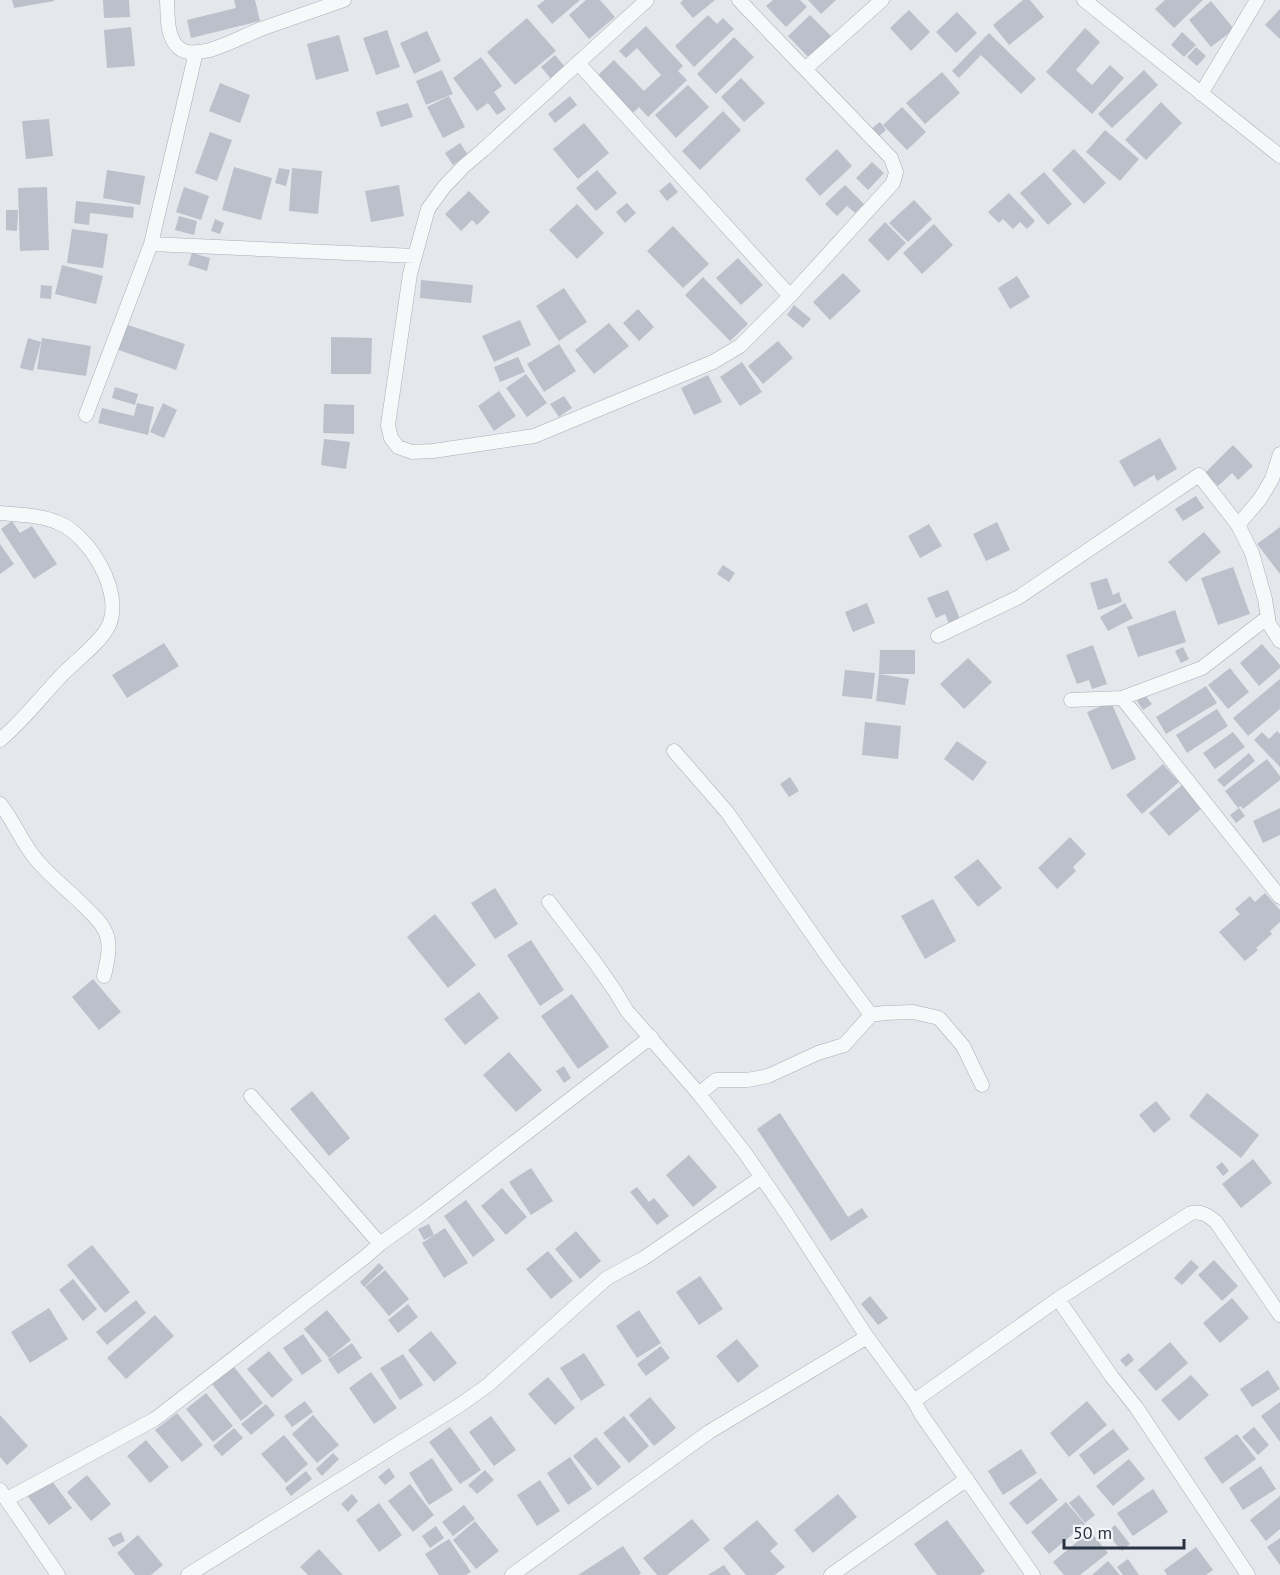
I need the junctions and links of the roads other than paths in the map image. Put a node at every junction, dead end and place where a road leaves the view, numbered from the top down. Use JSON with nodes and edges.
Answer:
{"nodes":[{"id":1,"x":167,"y":0,"type":"edge"},
{"id":2,"x":344,"y":0,"type":"edge"},
{"id":3,"x":647,"y":0,"type":"edge"},
{"id":4,"x":739,"y":0,"type":"edge"},
{"id":5,"x":882,"y":0,"type":"edge"},
{"id":6,"x":1084,"y":0,"type":"edge"},
{"id":7,"x":1257,"y":0,"type":"edge"},
{"id":8,"x":196,"y":52,"type":"junction"},
{"id":9,"x":578,"y":63,"type":"junction"},
{"id":10,"x":806,"y":69,"type":"junction"},
{"id":11,"x":1201,"y":94,"type":"junction"},
{"id":12,"x":1280,"y":156,"type":"edge"},
{"id":13,"x":150,"y":244,"type":"junction"},
{"id":14,"x":415,"y":256,"type":"junction"},
{"id":15,"x":790,"y":297,"type":"junction"},
{"id":16,"x":86,"y":415,"type":"dead end"},
{"id":17,"x":1280,"y":454,"type":"edge"},
{"id":18,"x":0,"y":513,"type":"edge"},
{"id":19,"x":1238,"y":525,"type":"junction"},
{"id":20,"x":1268,"y":617,"type":"junction"},
{"id":21,"x":938,"y":636,"type":"dead end"},
{"id":22,"x":1280,"y":641,"type":"edge"},
{"id":23,"x":1122,"y":698,"type":"junction"},
{"id":24,"x":1071,"y":700,"type":"dead end"},
{"id":25,"x":0,"y":740,"type":"edge"},
{"id":26,"x":674,"y":752,"type":"dead end"},
{"id":27,"x":0,"y":804,"type":"edge"},
{"id":28,"x":1280,"y":897,"type":"edge"},
{"id":29,"x":549,"y":902,"type":"dead end"},
{"id":30,"x":104,"y":976,"type":"dead end"},
{"id":31,"x":871,"y":1015,"type":"junction"},
{"id":32,"x":651,"y":1037,"type":"junction"},
{"id":33,"x":982,"y":1085,"type":"dead end"},
{"id":34,"x":699,"y":1094,"type":"junction"},
{"id":35,"x":251,"y":1096,"type":"dead end"},
{"id":36,"x":762,"y":1177,"type":"junction"},
{"id":37,"x":380,"y":1244,"type":"junction"},
{"id":38,"x":1058,"y":1299,"type":"junction"},
{"id":39,"x":1280,"y":1315,"type":"edge"},
{"id":40,"x":867,"y":1337,"type":"junction"},
{"id":41,"x":914,"y":1401,"type":"junction"},
{"id":42,"x":967,"y":1479,"type":"junction"},
{"id":43,"x":3,"y":1494,"type":"edge"},
{"id":44,"x":58,"y":1575,"type":"edge"},
{"id":45,"x":188,"y":1575,"type":"edge"},
{"id":46,"x":512,"y":1575,"type":"edge"},
{"id":47,"x":831,"y":1575,"type":"edge"},
{"id":48,"x":1033,"y":1575,"type":"edge"},
{"id":49,"x":1248,"y":1575,"type":"edge"}],
"edges":[{"from":1,"to":8,"type":"street"},
{"from":2,"to":8,"type":"street"},
{"from":3,"to":9,"type":"street"},
{"from":4,"to":10,"type":"street"},
{"from":5,"to":10,"type":"street"},
{"from":6,"to":11,"type":"street"},
{"from":7,"to":11,"type":"street"},
{"from":8,"to":13,"type":"street"},
{"from":9,"to":14,"type":"street"},
{"from":9,"to":15,"type":"street"},
{"from":10,"to":15,"type":"street"},
{"from":11,"to":12,"type":"street"},
{"from":13,"to":14,"type":"street"},
{"from":13,"to":16,"type":"street"},
{"from":14,"to":15,"type":"street"},
{"from":17,"to":19,"type":"street"},
{"from":18,"to":25,"type":"street"},
{"from":19,"to":20,"type":"street"},
{"from":19,"to":21,"type":"street"},
{"from":20,"to":22,"type":"street"},
{"from":20,"to":23,"type":"street"},
{"from":23,"to":24,"type":"street"},
{"from":23,"to":28,"type":"street"},
{"from":26,"to":31,"type":"street"},
{"from":27,"to":30,"type":"street"},
{"from":29,"to":32,"type":"street"},
{"from":31,"to":33,"type":"street"},
{"from":31,"to":34,"type":"street"},
{"from":32,"to":34,"type":"street"},
{"from":32,"to":37,"type":"street"},
{"from":34,"to":36,"type":"street"},
{"from":35,"to":37,"type":"street"},
{"from":36,"to":40,"type":"street"},
{"from":36,"to":45,"type":"street"},
{"from":37,"to":43,"type":"street"},
{"from":38,"to":39,"type":"street"},
{"from":38,"to":41,"type":"street"},
{"from":38,"to":49,"type":"street"},
{"from":40,"to":41,"type":"street"},
{"from":40,"to":46,"type":"street"},
{"from":41,"to":42,"type":"street"},
{"from":42,"to":47,"type":"street"},
{"from":42,"to":48,"type":"street"},
{"from":43,"to":44,"type":"street"}]}
